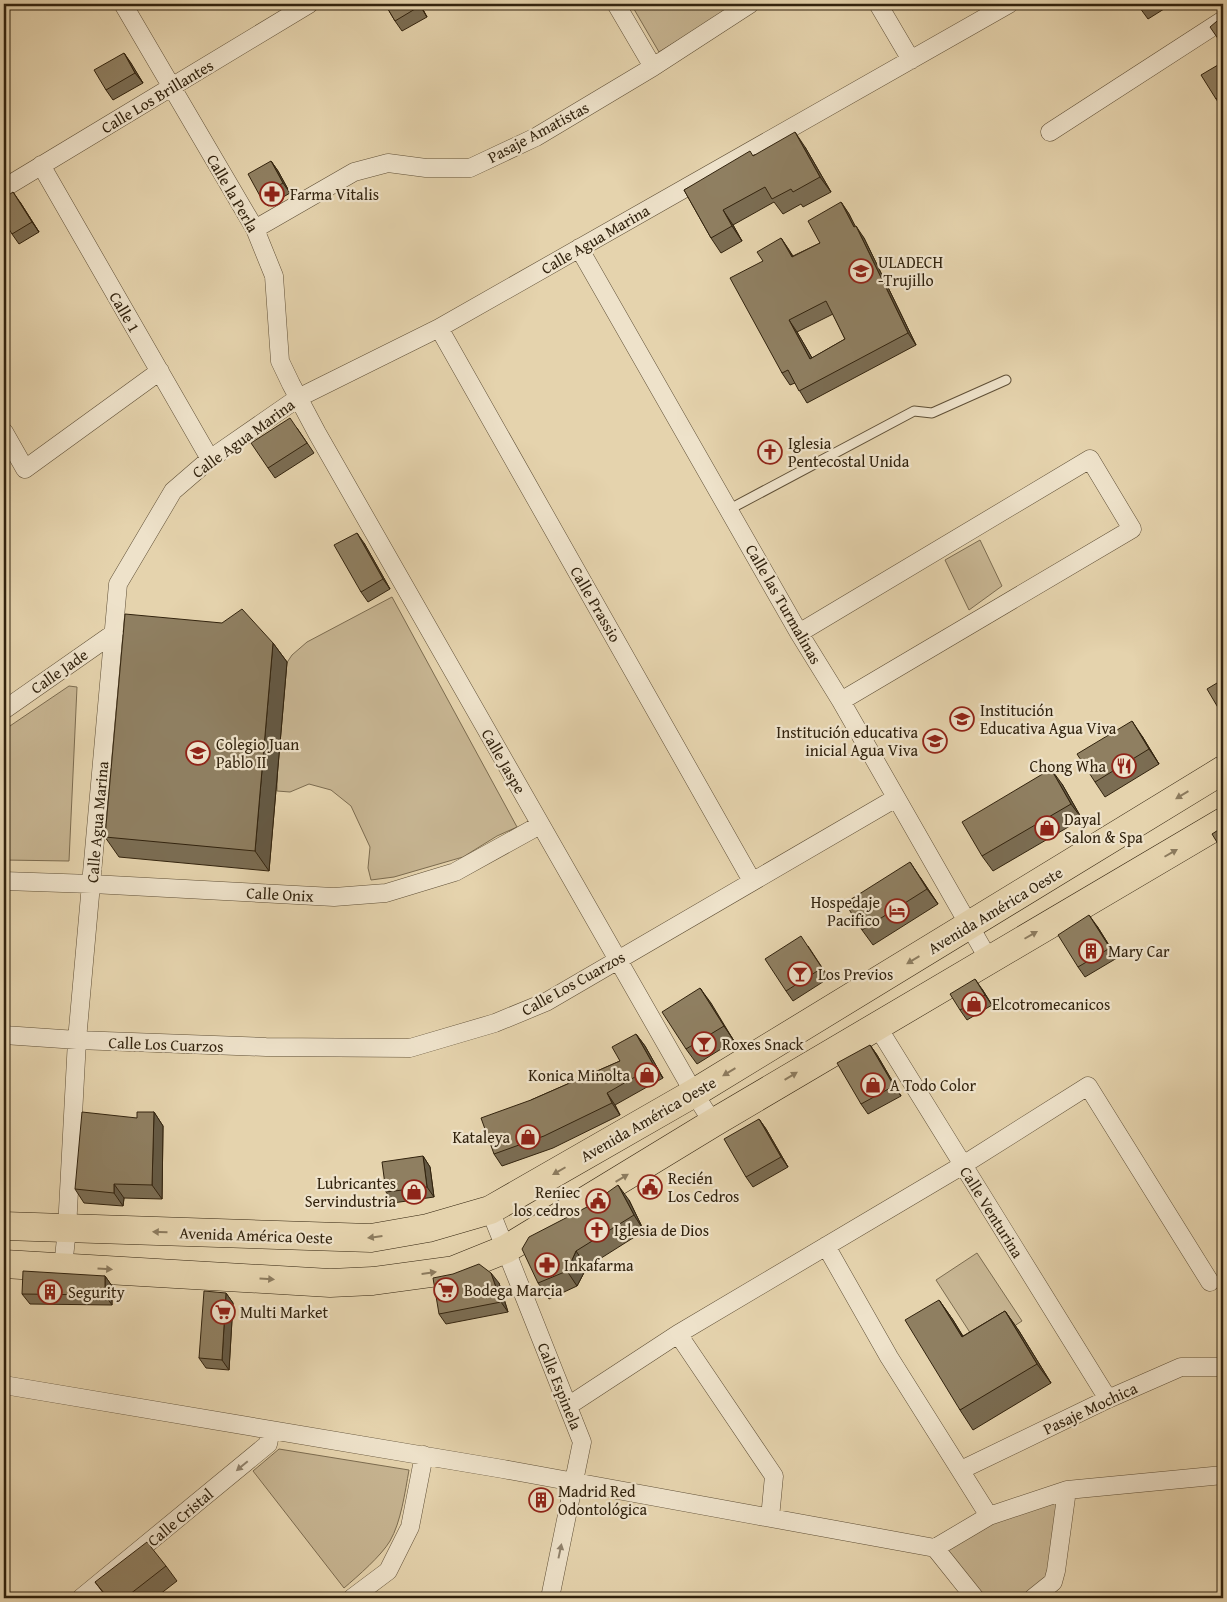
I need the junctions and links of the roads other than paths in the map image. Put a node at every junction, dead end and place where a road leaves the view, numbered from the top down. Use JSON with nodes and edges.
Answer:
{"nodes":[{"id":1,"x":123,"y":4,"type":"edge"},
{"id":2,"x":310,"y":4,"type":"edge"},
{"id":3,"x":616,"y":4,"type":"edge"},
{"id":4,"x":750,"y":4,"type":"edge"},
{"id":5,"x":878,"y":4,"type":"edge"},
{"id":6,"x":1009,"y":4,"type":"edge"},
{"id":7,"x":1223,"y":20,"type":"edge"},
{"id":8,"x":911,"y":60,"type":"junction"},
{"id":9,"x":653,"y":67,"type":"junction"},
{"id":10,"x":170,"y":87,"type":"junction"},
{"id":11,"x":1050,"y":132,"type":"dead end"},
{"id":12,"x":41,"y":165,"type":"junction"},
{"id":13,"x":4,"y":188,"type":"edge"},
{"id":14,"x":255,"y":229,"type":"junction"},
{"id":15,"x":579,"y":248,"type":"junction"},
{"id":16,"x":439,"y":328,"type":"junction"},
{"id":17,"x":160,"y":372,"type":"junction"},
{"id":18,"x":1006,"y":380,"type":"dead end"},
{"id":19,"x":298,"y":398,"type":"junction"},
{"id":20,"x":4,"y":432,"type":"edge"},
{"id":21,"x":210,"y":459,"type":"junction"},
{"id":22,"x":728,"y":510,"type":"junction"},
{"id":23,"x":799,"y":633,"type":"junction"},
{"id":24,"x":114,"y":634,"type":"junction"},
{"id":25,"x":840,"y":701,"type":"junction"},
{"id":26,"x":4,"y":710,"type":"edge"},
{"id":27,"x":1223,"y":770,"type":"edge"},
{"id":28,"x":896,"y":798,"type":"junction"},
{"id":29,"x":1223,"y":822,"type":"edge"},
{"id":30,"x":540,"y":825,"type":"junction"},
{"id":31,"x":4,"y":881,"type":"edge"},
{"id":32,"x":752,"y":881,"type":"junction"},
{"id":33,"x":92,"y":884,"type":"junction"},
{"id":34,"x":970,"y":925,"type":"junction"},
{"id":35,"x":617,"y":960,"type":"junction"},
{"id":36,"x":989,"y":960,"type":"junction"},
{"id":37,"x":877,"y":1026,"type":"junction"},
{"id":38,"x":4,"y":1035,"type":"edge"},
{"id":39,"x":77,"y":1040,"type":"junction"},
{"id":40,"x":694,"y":1093,"type":"junction"},
{"id":41,"x":713,"y":1123,"type":"junction"},
{"id":42,"x":963,"y":1165,"type":"junction"},
{"id":43,"x":490,"y":1210,"type":"junction"},
{"id":44,"x":4,"y":1226,"type":"edge"},
{"id":45,"x":67,"y":1229,"type":"junction"},
{"id":46,"x":826,"y":1246,"type":"junction"},
{"id":47,"x":506,"y":1249,"type":"junction"},
{"id":48,"x":4,"y":1264,"type":"edge"},
{"id":49,"x":63,"y":1267,"type":"junction"},
{"id":50,"x":1210,"y":1282,"type":"dead end"},
{"id":51,"x":678,"y":1334,"type":"junction"},
{"id":52,"x":1223,"y":1367,"type":"edge"},
{"id":53,"x":4,"y":1385,"type":"edge"},
{"id":54,"x":1108,"y":1399,"type":"junction"},
{"id":55,"x":568,"y":1406,"type":"junction"},
{"id":56,"x":272,"y":1430,"type":"junction"},
{"id":57,"x":424,"y":1455,"type":"junction"},
{"id":58,"x":961,"y":1470,"type":"junction"},
{"id":59,"x":1223,"y":1475,"type":"edge"},
{"id":60,"x":575,"y":1482,"type":"junction"},
{"id":61,"x":1067,"y":1490,"type":"junction"},
{"id":62,"x":989,"y":1516,"type":"junction"},
{"id":63,"x":770,"y":1518,"type":"junction"},
{"id":64,"x":935,"y":1548,"type":"junction"},
{"id":65,"x":81,"y":1598,"type":"edge"},
{"id":66,"x":352,"y":1598,"type":"edge"},
{"id":67,"x":550,"y":1598,"type":"edge"},
{"id":68,"x":975,"y":1598,"type":"edge"},
{"id":69,"x":1033,"y":1598,"type":"edge"}],
"edges":[{"from":1,"to":10,"type":"street","name":"Calle la Perla"},
{"from":2,"to":10,"type":"street","name":"Calle Los Brillantes"},
{"from":3,"to":9,"type":"street"},
{"from":4,"to":9,"type":"street","name":"Pasaje Amatistas"},
{"from":5,"to":8,"type":"street"},
{"from":6,"to":8,"type":"street","name":"Calle Agua Marina"},
{"from":7,"to":11,"type":"street"},
{"from":8,"to":15,"type":"street","name":"Calle Agua Marina"},
{"from":9,"to":14,"type":"street","name":"Pasaje Amatistas"},
{"from":10,"to":12,"type":"street","name":"Calle Los Brillantes"},
{"from":10,"to":14,"type":"street","name":"Calle la Perla"},
{"from":12,"to":13,"type":"street","name":"Calle Los Brillantes"},
{"from":12,"to":17,"type":"street","name":"Calle 1"},
{"from":14,"to":19,"type":"street","name":"Calle la Perla"},
{"from":15,"to":16,"type":"street","name":"Calle Agua Marina"},
{"from":15,"to":22,"type":"street","name":"Calle las Turmalinas"},
{"from":16,"to":19,"type":"street","name":"Calle Agua Marina"},
{"from":16,"to":32,"type":"street","name":"Calle Prassio"},
{"from":17,"to":20,"type":"street"},
{"from":17,"to":21,"type":"street","name":"Calle 1"},
{"from":18,"to":22,"type":"lane"},
{"from":19,"to":21,"type":"street","name":"Calle Agua Marina"},
{"from":19,"to":30,"type":"street","name":"Calle Jaspe"},
{"from":21,"to":24,"type":"street","name":"Calle Agua Marina"},
{"from":22,"to":23,"type":"street","name":"Calle las Turmalinas"},
{"from":23,"to":25,"type":"street","name":"Calle las Turmalinas"},
{"from":23,"to":25,"type":"street"},
{"from":24,"to":26,"type":"street","name":"Calle Jade"},
{"from":24,"to":33,"type":"street","name":"Calle Agua Marina"},
{"from":25,"to":28,"type":"street","name":"Calle las Turmalinas"},
{"from":27,"to":34,"type":"main road","name":"Avenida América Oeste","one_way":true},
{"from":28,"to":32,"type":"street","name":"Calle Los Cuarzos"},
{"from":28,"to":34,"type":"street","name":"Calle las Turmalinas"},
{"from":36,"to":29,"type":"main road","one_way":true},
{"from":30,"to":33,"type":"street","name":"Calle Onix"},
{"from":30,"to":35,"type":"street","name":"Calle Jaspe"},
{"from":31,"to":33,"type":"street","name":"Calle Onix"},
{"from":32,"to":35,"type":"street","name":"Calle Los Cuarzos"},
{"from":33,"to":39,"type":"street","name":"Calle Agua Marina"},
{"from":34,"to":36,"type":"street","name":"Calle las Turmalinas"},
{"from":34,"to":40,"type":"main road","name":"Avenida América Oeste","one_way":true},
{"from":35,"to":39,"type":"street","name":"Calle Los Cuarzos"},
{"from":35,"to":40,"type":"street","name":"Calle Jaspe"},
{"from":36,"to":37,"type":"main road"},
{"from":41,"to":37,"type":"main road","one_way":true},
{"from":37,"to":42,"type":"street","name":"Calle Venturina"},
{"from":38,"to":39,"type":"street","name":"Calle Los Cuarzos"},
{"from":39,"to":45,"type":"street","name":"Calle Agua Marina"},
{"from":40,"to":41,"type":"street","name":"Calle Jaspe"},
{"from":40,"to":43,"type":"main road","name":"Avenida América Oeste","one_way":true},
{"from":47,"to":41,"type":"main road","one_way":true},
{"from":42,"to":46,"type":"street"},
{"from":42,"to":50,"type":"street"},
{"from":42,"to":54,"type":"street","name":"Calle Venturina"},
{"from":43,"to":45,"type":"main road","name":"Avenida América Oeste","one_way":true},
{"from":43,"to":47,"type":"street","name":"Calle Espinela"},
{"from":44,"to":45,"type":"main road","name":"Avenida América Oeste"},
{"from":45,"to":49,"type":"street","name":"Calle Agua Marina"},
{"from":46,"to":51,"type":"street"},
{"from":46,"to":58,"type":"street"},
{"from":49,"to":47,"type":"main road","one_way":true},
{"from":47,"to":55,"type":"street","name":"Calle Espinela"},
{"from":48,"to":49,"type":"main road"},
{"from":51,"to":55,"type":"street"},
{"from":51,"to":63,"type":"street"},
{"from":52,"to":54,"type":"street","name":"Pasaje Mochica"},
{"from":53,"to":56,"type":"street"},
{"from":54,"to":58,"type":"street","name":"Pasaje Mochica"},
{"from":55,"to":60,"type":"street","name":"Calle Espinela"},
{"from":56,"to":57,"type":"street"},
{"from":56,"to":65,"type":"street","name":"Calle Cristal","one_way":true},
{"from":57,"to":60,"type":"street"},
{"from":57,"to":66,"type":"street"},
{"from":58,"to":62,"type":"street"},
{"from":59,"to":61,"type":"street"},
{"from":60,"to":63,"type":"street"},
{"from":67,"to":60,"type":"street","name":"Calle Espinela","one_way":true},
{"from":61,"to":62,"type":"street"},
{"from":61,"to":69,"type":"street"},
{"from":62,"to":64,"type":"street"},
{"from":63,"to":64,"type":"street"},
{"from":64,"to":68,"type":"street"}]}
